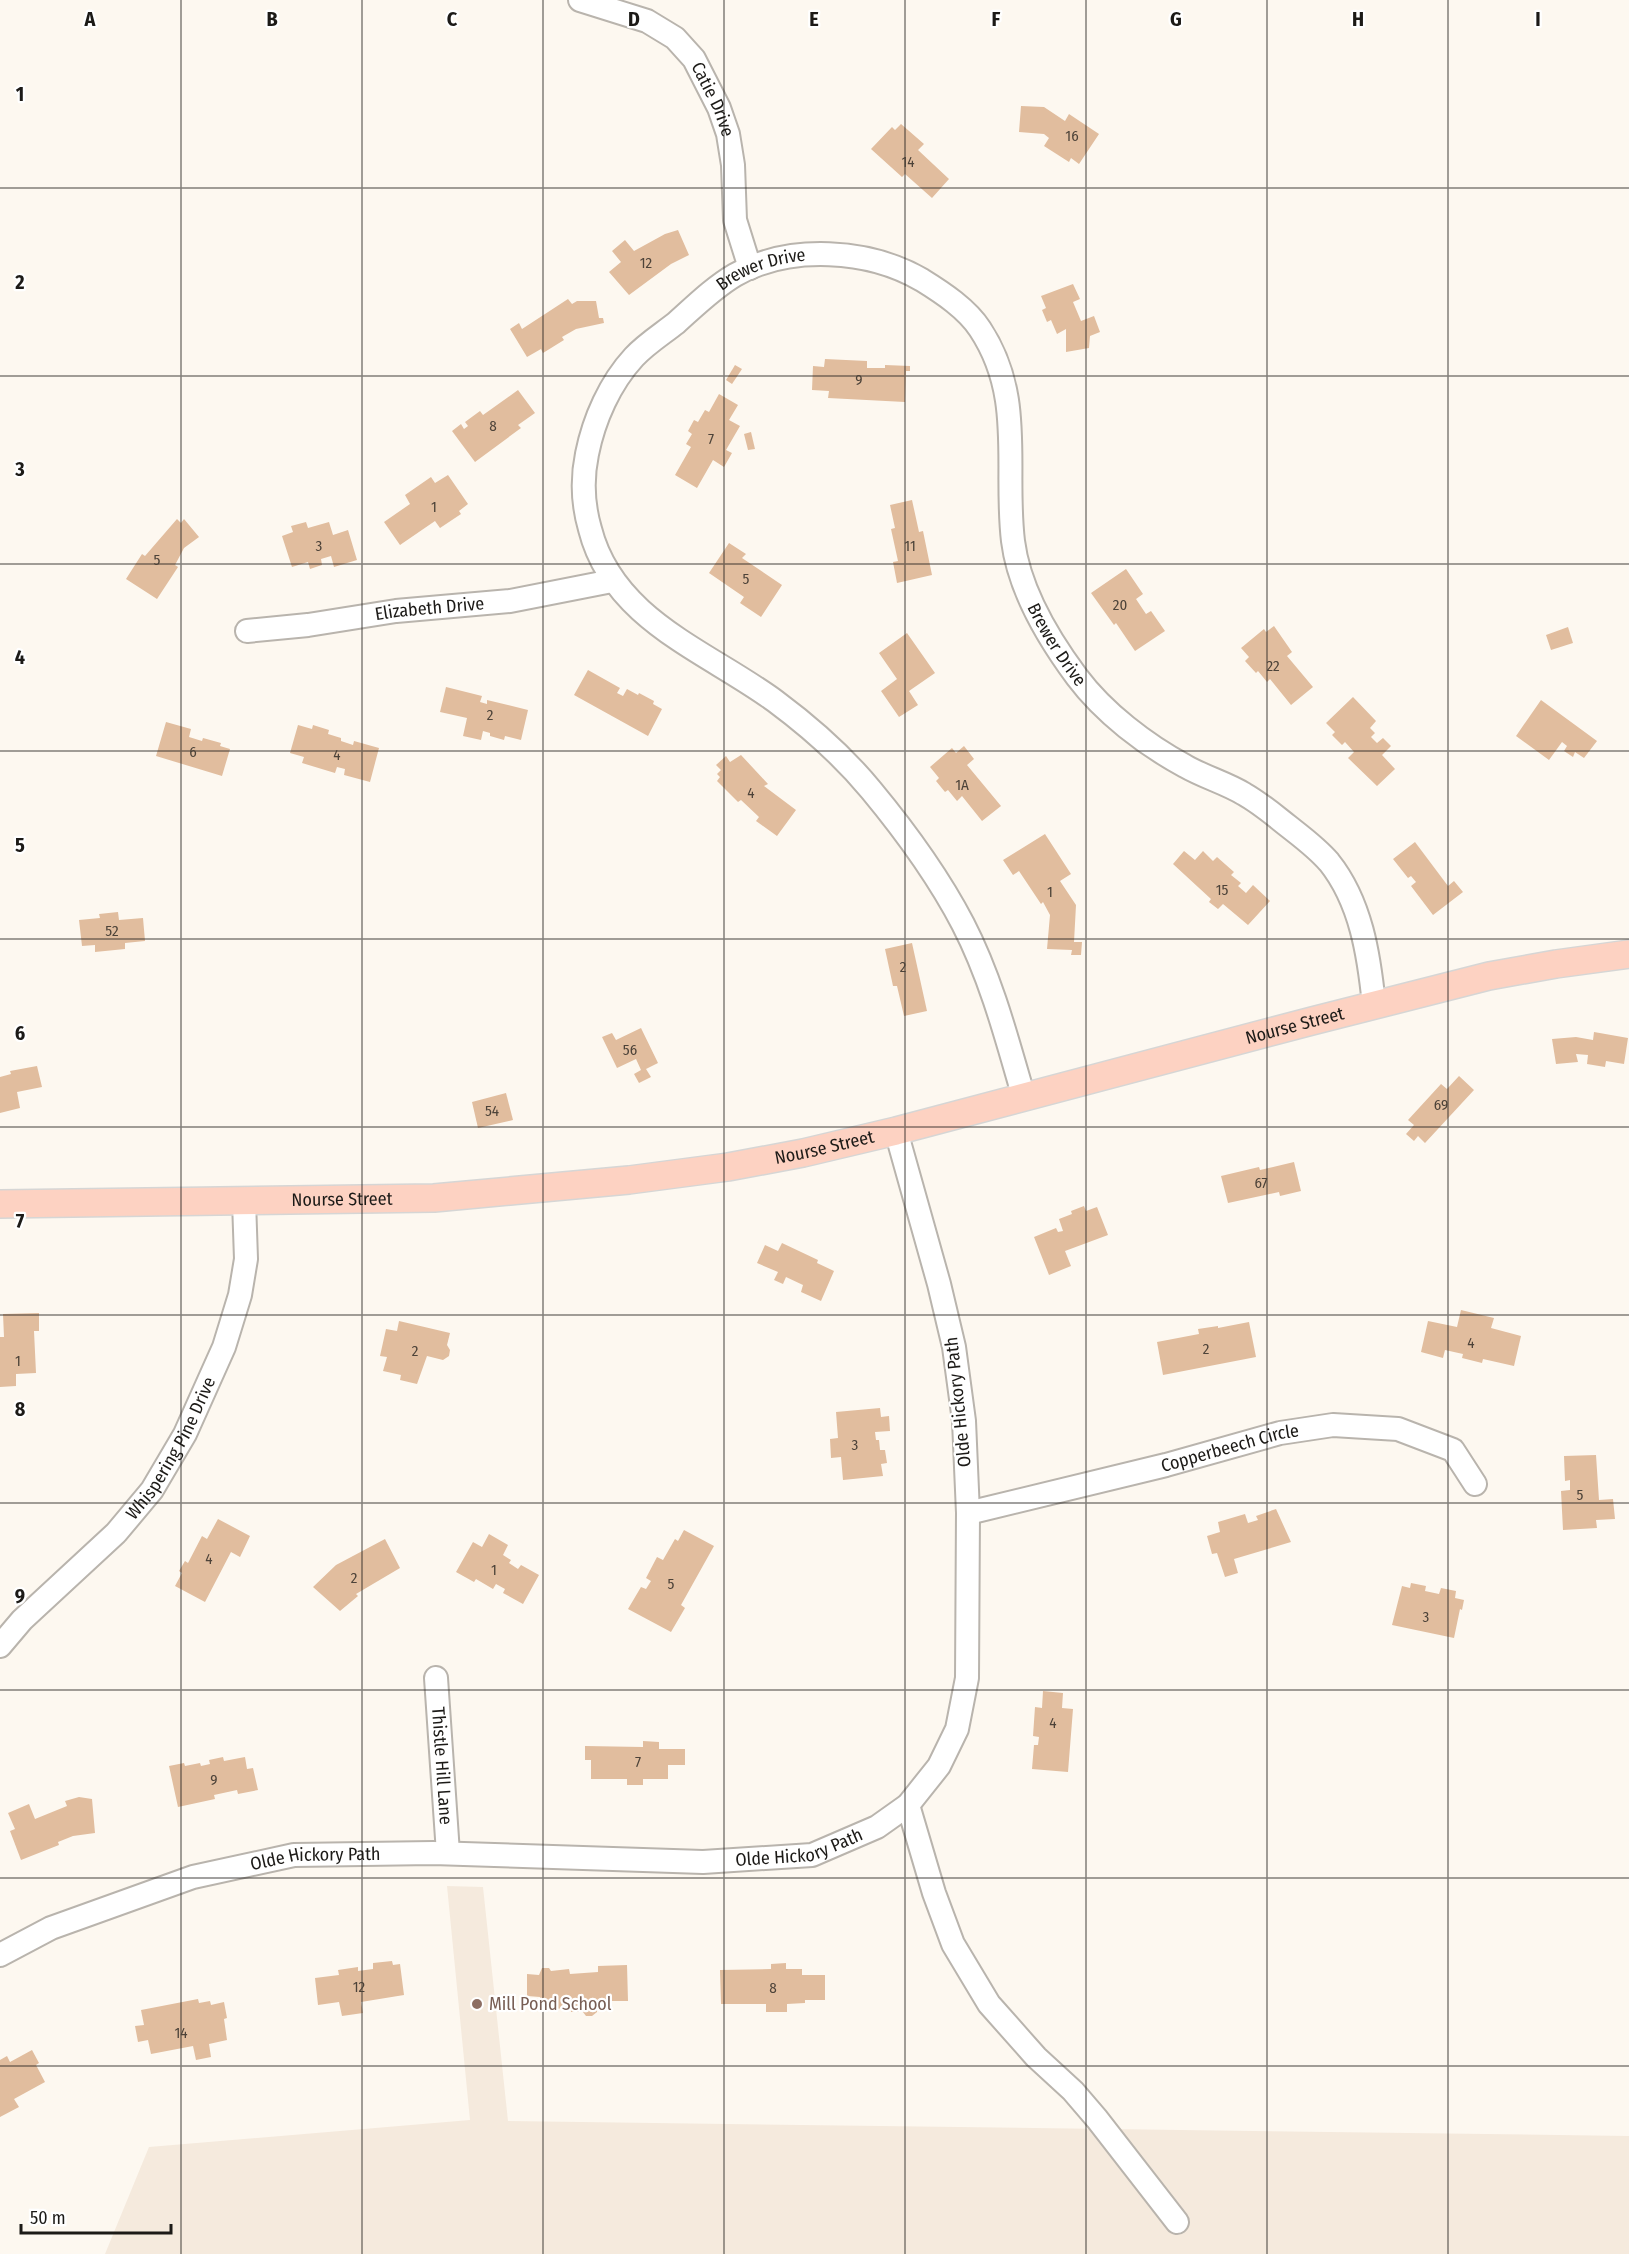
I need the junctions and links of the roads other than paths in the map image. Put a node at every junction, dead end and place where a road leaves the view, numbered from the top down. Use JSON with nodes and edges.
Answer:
{"nodes":[{"id":1,"x":580,"y":0,"type":"edge"},
{"id":2,"x":750,"y":268,"type":"junction"},
{"id":3,"x":612,"y":581,"type":"junction"},
{"id":4,"x":247,"y":631,"type":"dead end"},
{"id":5,"x":1629,"y":954,"type":"edge"},
{"id":6,"x":1374,"y":1005,"type":"junction"},
{"id":7,"x":1024,"y":1098,"type":"junction"},
{"id":8,"x":896,"y":1131,"type":"junction"},
{"id":9,"x":244,"y":1200,"type":"junction"},
{"id":10,"x":0,"y":1204,"type":"edge"},
{"id":11,"x":1475,"y":1484,"type":"dead end"},
{"id":12,"x":968,"y":1513,"type":"junction"},
{"id":13,"x":0,"y":1646,"type":"edge"},
{"id":14,"x":436,"y":1678,"type":"dead end"},
{"id":15,"x":908,"y":1805,"type":"junction"},
{"id":16,"x":448,"y":1853,"type":"junction"},
{"id":17,"x":0,"y":1955,"type":"edge"},
{"id":18,"x":1177,"y":2222,"type":"dead end"}],
"edges":[{"from":1,"to":2,"type":"street","name":"Catie Drive"},
{"from":2,"to":3,"type":"street","name":"Brewer Drive"},
{"from":2,"to":6,"type":"street","name":"Brewer Drive"},
{"from":3,"to":4,"type":"street","name":"Elizabeth Drive"},
{"from":3,"to":7,"type":"street","name":"Brewer Drive"},
{"from":5,"to":6,"type":"main road","name":"Nourse Street"},
{"from":6,"to":7,"type":"main road","name":"Nourse Street"},
{"from":7,"to":8,"type":"main road","name":"Nourse Street"},
{"from":8,"to":9,"type":"main road","name":"Nourse Street"},
{"from":8,"to":12,"type":"street","name":"Olde Hickory Path"},
{"from":9,"to":10,"type":"main road","name":"Nourse Street"},
{"from":9,"to":13,"type":"street","name":"Whispering Pine Drive"},
{"from":11,"to":12,"type":"street","name":"Copperbeech Circle"},
{"from":12,"to":15,"type":"street","name":"Olde Hickory Path"},
{"from":14,"to":16,"type":"street","name":"Thistle Hill Lane"},
{"from":15,"to":16,"type":"street","name":"Olde Hickory Path"},
{"from":15,"to":18,"type":"street"},
{"from":16,"to":17,"type":"street","name":"Olde Hickory Path"}]}
